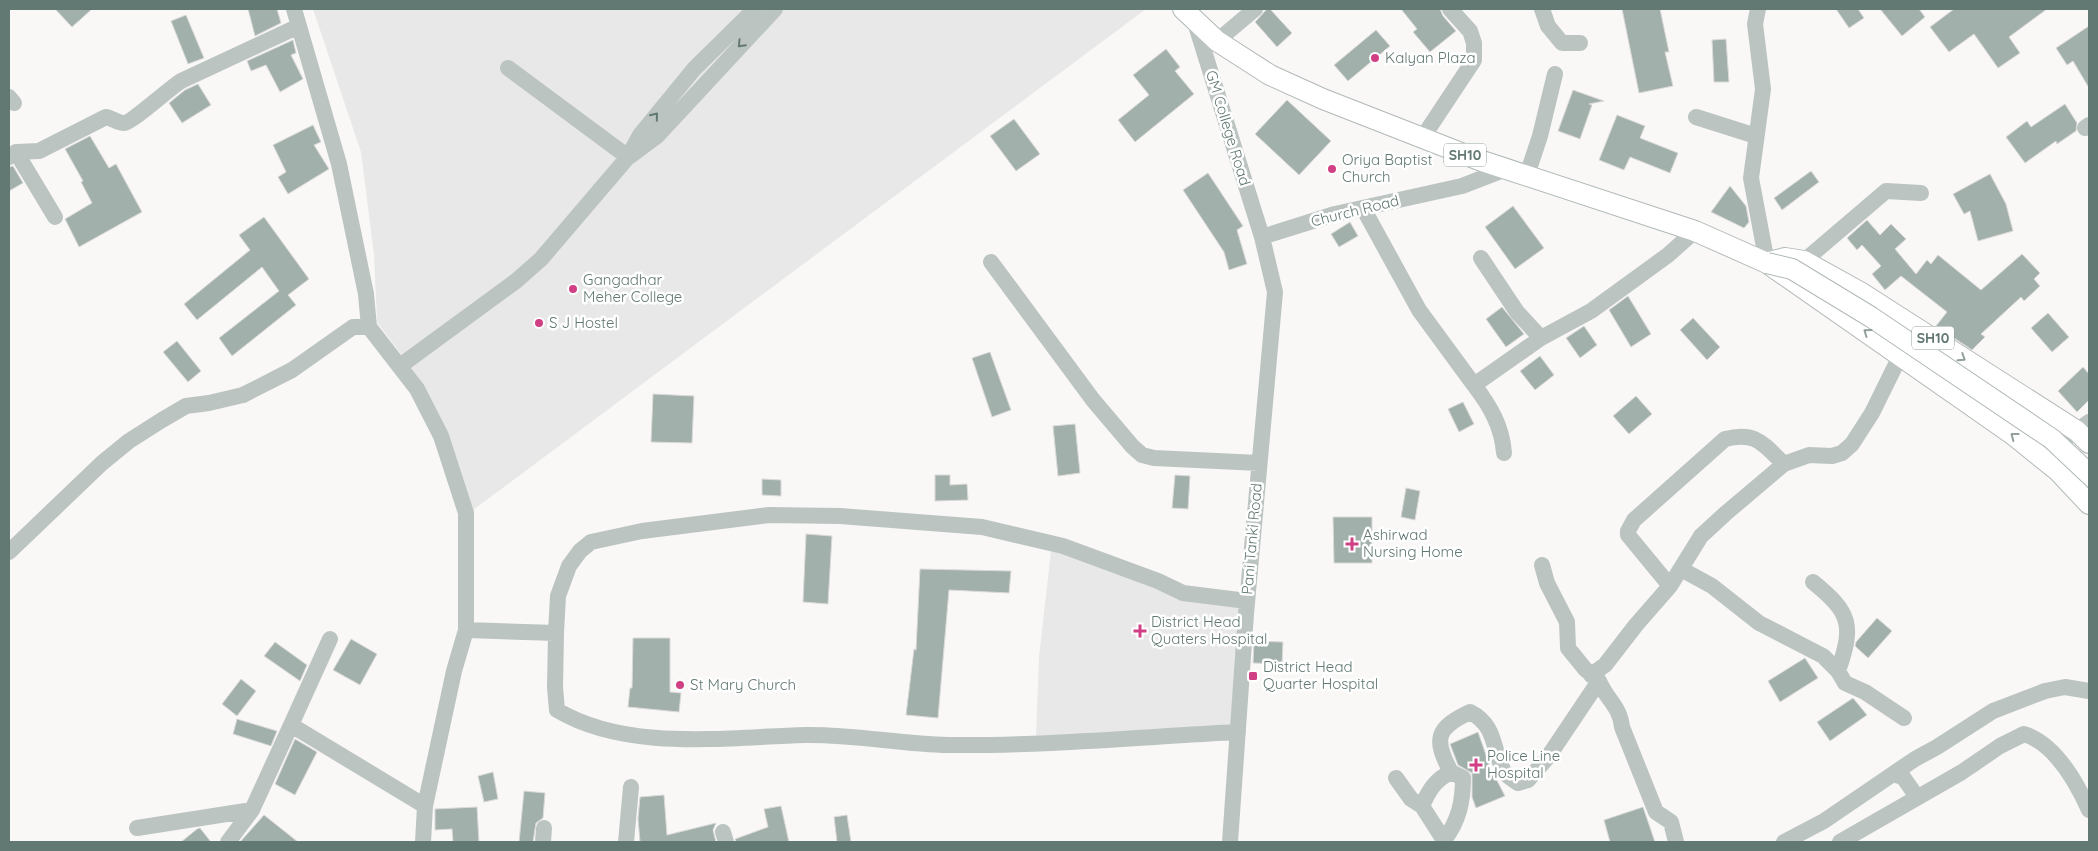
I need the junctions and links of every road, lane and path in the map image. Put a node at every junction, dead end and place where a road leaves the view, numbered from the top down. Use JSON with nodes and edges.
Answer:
{"nodes":[{"id":1,"x":294,"y":9,"type":"edge"},
{"id":2,"x":755,"y":9,"type":"edge"},
{"id":3,"x":775,"y":9,"type":"edge"},
{"id":4,"x":1255,"y":9,"type":"edge"},
{"id":5,"x":1450,"y":9,"type":"edge"},
{"id":6,"x":1542,"y":9,"type":"edge"},
{"id":7,"x":1758,"y":9,"type":"edge"},
{"id":8,"x":1188,"y":14,"type":"edge"},
{"id":9,"x":299,"y":26,"type":"junction"},
{"id":10,"x":1217,"y":41,"type":"junction"},
{"id":11,"x":1580,"y":43,"type":"dead end"},
{"id":12,"x":508,"y":68,"type":"dead end"},
{"id":13,"x":1555,"y":74,"type":"dead end"},
{"id":14,"x":1696,"y":117,"type":"dead end"},
{"id":15,"x":1756,"y":136,"type":"junction"},
{"id":16,"x":1423,"y":137,"type":"junction"},
{"id":17,"x":12,"y":155,"type":"edge"},
{"id":18,"x":628,"y":157,"type":"junction"},
{"id":19,"x":1506,"y":169,"type":"junction"},
{"id":20,"x":1527,"y":175,"type":"junction"},
{"id":21,"x":1921,"y":193,"type":"dead end"},
{"id":22,"x":1363,"y":208,"type":"junction"},
{"id":23,"x":55,"y":217,"type":"dead end"},
{"id":24,"x":1695,"y":230,"type":"junction"},
{"id":25,"x":1262,"y":237,"type":"junction"},
{"id":26,"x":1481,"y":258,"type":"dead end"},
{"id":27,"x":1804,"y":261,"type":"junction"},
{"id":28,"x":991,"y":262,"type":"dead end"},
{"id":29,"x":1767,"y":263,"type":"junction"},
{"id":30,"x":369,"y":326,"type":"junction"},
{"id":31,"x":1915,"y":327,"type":"junction"},
{"id":32,"x":1541,"y":338,"type":"junction"},
{"id":33,"x":1899,"y":356,"type":"junction"},
{"id":34,"x":400,"y":366,"type":"junction"},
{"id":35,"x":1474,"y":385,"type":"junction"},
{"id":36,"x":2085,"y":432,"type":"edge"},
{"id":37,"x":1504,"y":452,"type":"dead end"},
{"id":38,"x":2040,"y":456,"type":"junction"},
{"id":39,"x":1259,"y":463,"type":"junction"},
{"id":40,"x":1784,"y":464,"type":"junction"},
{"id":41,"x":2089,"y":474,"type":"edge"},
{"id":42,"x":2089,"y":504,"type":"edge"},
{"id":43,"x":9,"y":552,"type":"edge"},
{"id":44,"x":1542,"y":565,"type":"dead end"},
{"id":45,"x":1681,"y":569,"type":"junction"},
{"id":46,"x":1813,"y":582,"type":"dead end"},
{"id":47,"x":1670,"y":586,"type":"junction"},
{"id":48,"x":1247,"y":601,"type":"junction"},
{"id":49,"x":466,"y":630,"type":"junction"},
{"id":50,"x":556,"y":633,"type":"junction"},
{"id":51,"x":330,"y":639,"type":"dead end"},
{"id":52,"x":1838,"y":672,"type":"junction"},
{"id":53,"x":1595,"y":678,"type":"junction"},
{"id":54,"x":2089,"y":691,"type":"edge"},
{"id":55,"x":1904,"y":718,"type":"dead end"},
{"id":56,"x":291,"y":725,"type":"junction"},
{"id":57,"x":1238,"y":732,"type":"junction"},
{"id":58,"x":1451,"y":772,"type":"junction"},
{"id":59,"x":1893,"y":774,"type":"junction"},
{"id":60,"x":1396,"y":778,"type":"dead end"},
{"id":61,"x":631,"y":787,"type":"dead end"},
{"id":62,"x":1917,"y":797,"type":"junction"},
{"id":63,"x":425,"y":806,"type":"junction"},
{"id":64,"x":1422,"y":806,"type":"junction"},
{"id":65,"x":252,"y":810,"type":"junction"},
{"id":66,"x":2089,"y":810,"type":"edge"},
{"id":67,"x":137,"y":828,"type":"dead end"},
{"id":68,"x":1445,"y":841,"type":"edge"},
{"id":69,"x":228,"y":842,"type":"edge"},
{"id":70,"x":423,"y":842,"type":"edge"},
{"id":71,"x":626,"y":842,"type":"edge"},
{"id":72,"x":1230,"y":842,"type":"edge"},
{"id":73,"x":1676,"y":842,"type":"edge"},
{"id":74,"x":1784,"y":842,"type":"edge"},
{"id":75,"x":1840,"y":842,"type":"edge"}],
"edges":[{"from":1,"to":9,"type":"street"},
{"from":18,"to":2,"type":"street","one_way":true},
{"from":3,"to":18,"type":"street","one_way":true},
{"from":4,"to":10,"type":"street"},
{"from":5,"to":16,"type":"street"},
{"from":6,"to":11,"type":"street"},
{"from":7,"to":15,"type":"street"},
{"from":8,"to":10,"type":"main road","number":"SH10"},
{"from":8,"to":25,"type":"street","name":"GM College Road"},
{"from":9,"to":17,"type":"street"},
{"from":9,"to":30,"type":"street"},
{"from":10,"to":16,"type":"main road","number":"SH10"},
{"from":12,"to":18,"type":"street"},
{"from":13,"to":20,"type":"street"},
{"from":14,"to":15,"type":"street"},
{"from":15,"to":29,"type":"street"},
{"from":16,"to":19,"type":"main road","number":"SH10"},
{"from":17,"to":23,"type":"street"},
{"from":18,"to":34,"type":"street"},
{"from":19,"to":20,"type":"main road","number":"SH10"},
{"from":19,"to":22,"type":"street","name":"Church Road"},
{"from":20,"to":24,"type":"main road","number":"SH10"},
{"from":21,"to":27,"type":"street"},
{"from":22,"to":25,"type":"street","name":"Church Road"},
{"from":22,"to":35,"type":"street"},
{"from":24,"to":29,"type":"main road","number":"SH10"},
{"from":24,"to":32,"type":"street"},
{"from":25,"to":39,"type":"street","name":"Pani Tanki Road"},
{"from":26,"to":32,"type":"street"},
{"from":27,"to":29,"type":"main road","number":"SH10"},
{"from":27,"to":31,"type":"main road","number":"SH10"},
{"from":28,"to":39,"type":"street"},
{"from":33,"to":29,"type":"main road","one_way":true},
{"from":29,"to":41,"type":"main road","bridge":true},
{"from":30,"to":34,"type":"street"},
{"from":30,"to":43,"type":"street"},
{"from":31,"to":33,"type":"street"},
{"from":31,"to":36,"type":"main road","number":"SH10","one_way":true},
{"from":32,"to":35,"type":"street"},
{"from":38,"to":33,"type":"main road","one_way":true},
{"from":33,"to":40,"type":"street"},
{"from":34,"to":49,"type":"street"},
{"from":35,"to":37,"type":"street"},
{"from":36,"to":38,"type":"street"},
{"from":38,"to":42,"type":"main road"},
{"from":39,"to":48,"type":"street","name":"Pani Tanki Road"},
{"from":40,"to":45,"type":"street"},
{"from":40,"to":47,"type":"street"},
{"from":44,"to":53,"type":"street"},
{"from":45,"to":47,"type":"street"},
{"from":45,"to":52,"type":"street"},
{"from":46,"to":52,"type":"street"},
{"from":47,"to":53,"type":"street"},
{"from":48,"to":50,"type":"street"},
{"from":48,"to":57,"type":"street","name":"Pani Tanki Road"},
{"from":49,"to":50,"type":"street"},
{"from":49,"to":63,"type":"street"},
{"from":50,"to":57,"type":"street"},
{"from":51,"to":56,"type":"street"},
{"from":52,"to":55,"type":"street"},
{"from":53,"to":58,"type":"street"},
{"from":53,"to":73,"type":"street"},
{"from":54,"to":59,"type":"street"},
{"from":56,"to":63,"type":"street"},
{"from":56,"to":65,"type":"street"},
{"from":57,"to":72,"type":"street","name":"Pani Tanki Road"},
{"from":58,"to":64,"type":"street"},
{"from":58,"to":68,"type":"street"},
{"from":59,"to":62,"type":"street"},
{"from":59,"to":74,"type":"street"},
{"from":60,"to":64,"type":"street"},
{"from":61,"to":71,"type":"street"},
{"from":62,"to":66,"type":"street"},
{"from":62,"to":75,"type":"street"},
{"from":63,"to":70,"type":"street"},
{"from":64,"to":68,"type":"street"},
{"from":65,"to":67,"type":"street"},
{"from":65,"to":69,"type":"street"}]}
